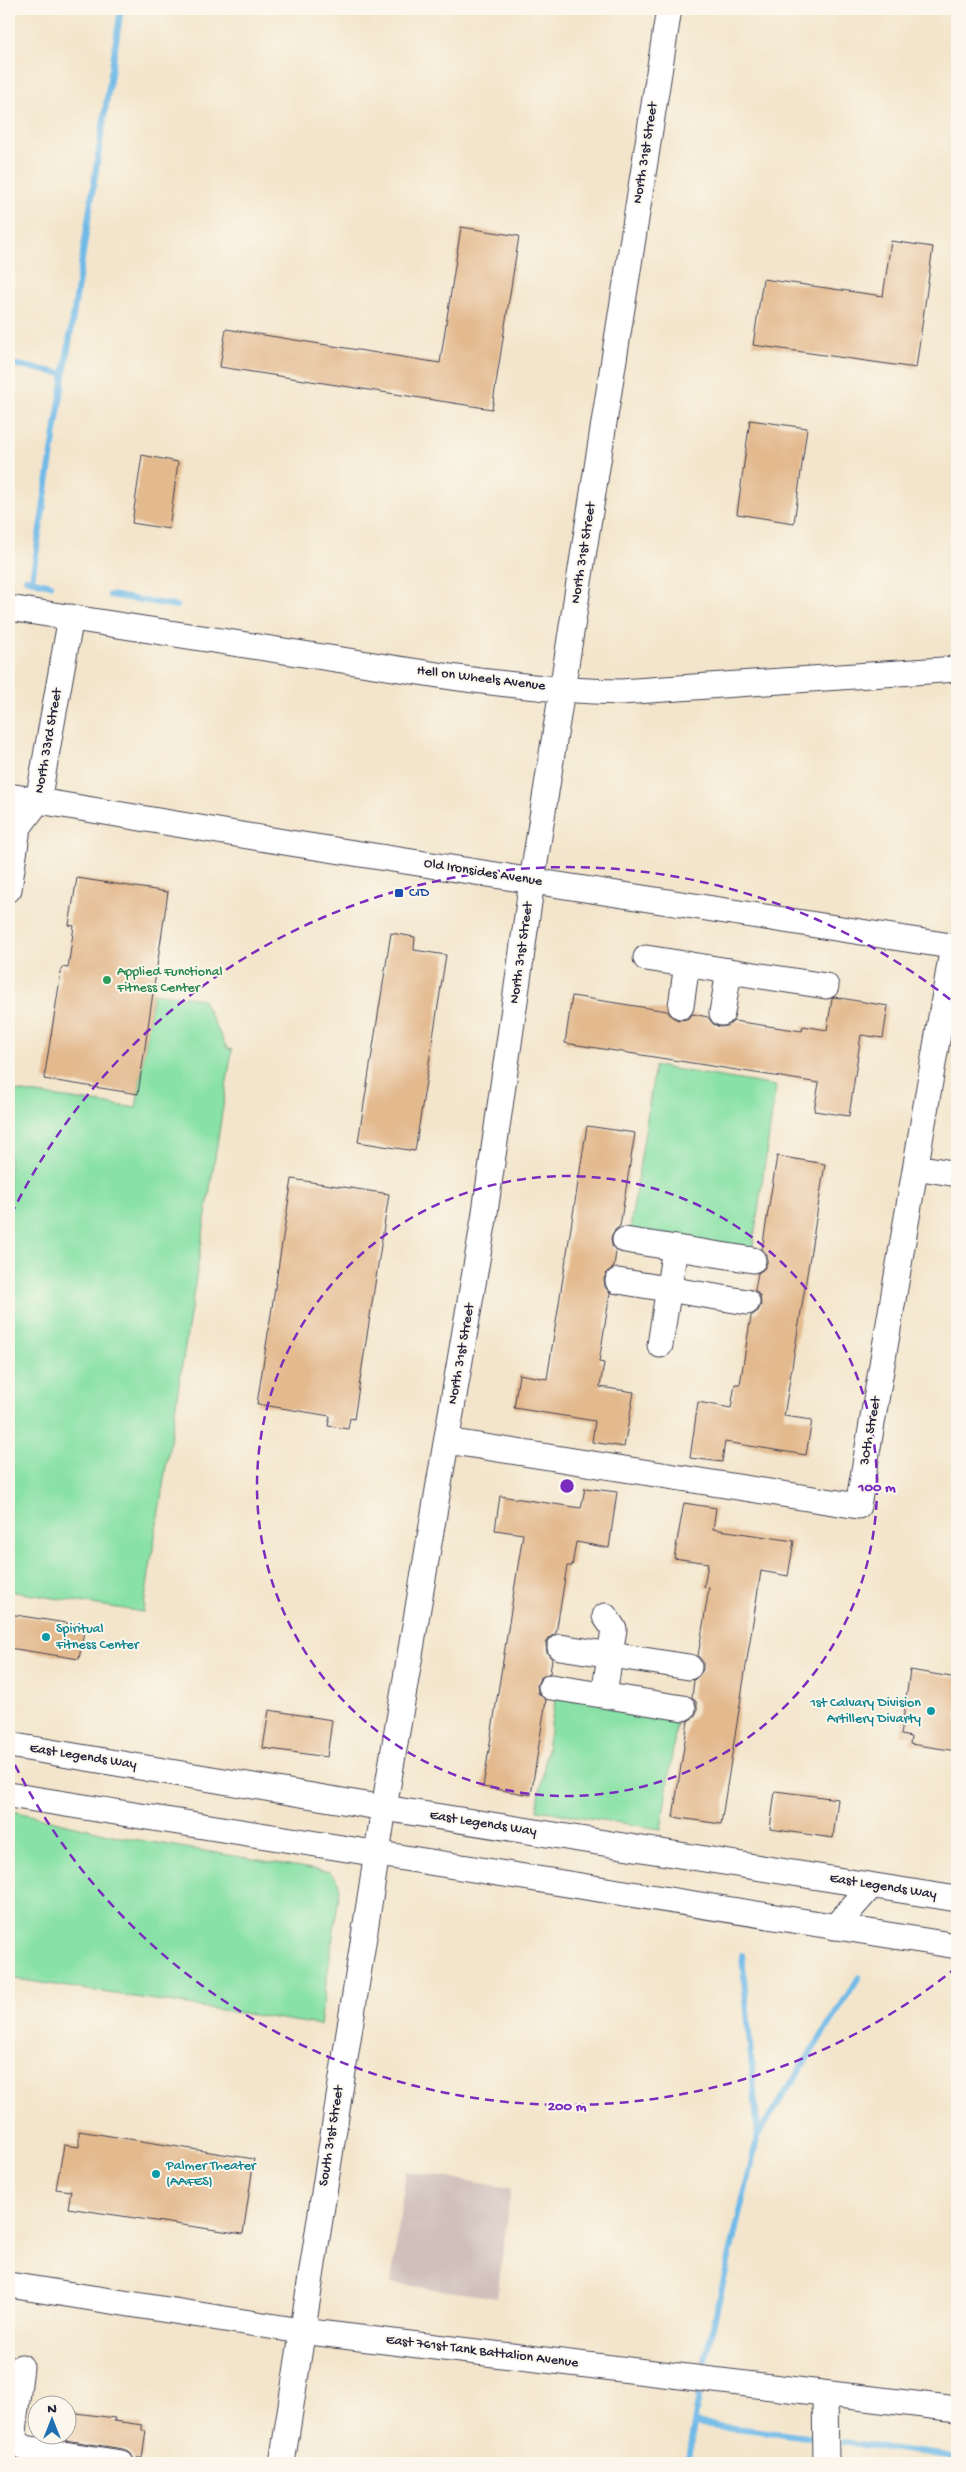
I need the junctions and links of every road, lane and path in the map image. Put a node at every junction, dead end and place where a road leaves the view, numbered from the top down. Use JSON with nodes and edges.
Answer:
{"nodes":[{"id":1,"x":668,"y":9,"type":"edge"},
{"id":2,"x":9,"y":608,"type":"edge"},
{"id":3,"x":71,"y":617,"type":"junction"},
{"id":4,"x":957,"y":669,"type":"edge"},
{"id":5,"x":562,"y":689,"type":"junction"},
{"id":6,"x":9,"y":796,"type":"edge"},
{"id":7,"x":38,"y":801,"type":"junction"},
{"id":8,"x":532,"y":881,"type":"junction"},
{"id":9,"x":9,"y":889,"type":"edge"},
{"id":10,"x":955,"y":947,"type":"edge"},
{"id":11,"x":646,"y":958,"type":"dead end"},
{"id":12,"x":687,"y":964,"type":"junction"},
{"id":13,"x":730,"y":971,"type":"junction"},
{"id":14,"x":826,"y":986,"type":"dead end"},
{"id":15,"x":681,"y":1006,"type":"dead end"},
{"id":16,"x":722,"y":1013,"type":"dead end"},
{"id":17,"x":916,"y":1167,"type":"junction"},
{"id":18,"x":957,"y":1174,"type":"edge"},
{"id":19,"x":625,"y":1240,"type":"dead end"},
{"id":20,"x":674,"y":1248,"type":"junction"},
{"id":21,"x":753,"y":1260,"type":"dead end"},
{"id":22,"x":618,"y":1281,"type":"dead end"},
{"id":23,"x":668,"y":1289,"type":"junction"},
{"id":24,"x":747,"y":1302,"type":"dead end"},
{"id":25,"x":660,"y":1345,"type":"dead end"},
{"id":26,"x":447,"y":1441,"type":"junction"},
{"id":27,"x":605,"y":1616,"type":"dead end"},
{"id":28,"x":560,"y":1647,"type":"dead end"},
{"id":29,"x":610,"y":1655,"type":"junction"},
{"id":30,"x":689,"y":1667,"type":"dead end"},
{"id":31,"x":551,"y":1687,"type":"dead end"},
{"id":32,"x":604,"y":1696,"type":"junction"},
{"id":33,"x":683,"y":1708,"type":"dead end"},
{"id":34,"x":9,"y":1745,"type":"edge"},
{"id":35,"x":9,"y":1795,"type":"edge"},
{"id":36,"x":384,"y":1808,"type":"junction"},
{"id":37,"x":377,"y":1854,"type":"junction"},
{"id":38,"x":871,"y":1886,"type":"junction"},
{"id":39,"x":957,"y":1898,"type":"edge"},
{"id":40,"x":835,"y":1927,"type":"junction"},
{"id":41,"x":957,"y":1946,"type":"edge"},
{"id":42,"x":9,"y":2285,"type":"edge"},
{"id":43,"x":301,"y":2331,"type":"junction"},
{"id":44,"x":21,"y":2367,"type":"dead end"},
{"id":45,"x":824,"y":2394,"type":"junction"},
{"id":46,"x":957,"y":2409,"type":"edge"},
{"id":47,"x":121,"y":2463,"type":"edge"},
{"id":48,"x":282,"y":2463,"type":"edge"},
{"id":49,"x":826,"y":2463,"type":"edge"}],
"edges":[{"from":1,"to":5,"type":"street","name":"North 31st Street"},
{"from":2,"to":3,"type":"street","name":"Hell on Wheels Avenue"},
{"from":3,"to":5,"type":"street","name":"Hell on Wheels Avenue"},
{"from":3,"to":7,"type":"street","name":"North 33rd Street"},
{"from":4,"to":5,"type":"street","name":"Hell on Wheels Avenue"},
{"from":5,"to":8,"type":"street","name":"North 31st Street"},
{"from":6,"to":7,"type":"street","name":"Old Ironsides Avenue"},
{"from":7,"to":8,"type":"street","name":"Old Ironsides Avenue"},
{"from":7,"to":9,"type":"street","name":"North 33rd Street"},
{"from":8,"to":10,"type":"street","name":"Old Ironsides Avenue"},
{"from":8,"to":26,"type":"street","name":"North 31st Street"},
{"from":10,"to":17,"type":"street","name":"30th Street"},
{"from":11,"to":12,"type":"street"},
{"from":12,"to":13,"type":"street"},
{"from":12,"to":15,"type":"street"},
{"from":13,"to":14,"type":"street"},
{"from":13,"to":16,"type":"street"},
{"from":17,"to":18,"type":"street"},
{"from":17,"to":26,"type":"street","name":"30th Street"},
{"from":19,"to":20,"type":"street"},
{"from":20,"to":21,"type":"street"},
{"from":20,"to":23,"type":"street"},
{"from":22,"to":23,"type":"street"},
{"from":23,"to":24,"type":"street"},
{"from":23,"to":25,"type":"street"},
{"from":26,"to":36,"type":"street","name":"North 31st Street"},
{"from":27,"to":29,"type":"street"},
{"from":28,"to":29,"type":"street"},
{"from":29,"to":30,"type":"street"},
{"from":29,"to":32,"type":"street"},
{"from":31,"to":32,"type":"street"},
{"from":32,"to":33,"type":"street"},
{"from":34,"to":36,"type":"street","name":"East Legends Way"},
{"from":35,"to":37,"type":"street"},
{"from":36,"to":37,"type":"street","name":"South 31st Street"},
{"from":36,"to":38,"type":"street","name":"East Legends Way"},
{"from":37,"to":40,"type":"street"},
{"from":37,"to":43,"type":"street","name":"South 31st Street"},
{"from":38,"to":39,"type":"street","name":"East Legends Way"},
{"from":38,"to":40,"type":"street"},
{"from":40,"to":41,"type":"street"},
{"from":42,"to":43,"type":"street","name":"East 761st Tank Battalion Avenue"},
{"from":43,"to":45,"type":"street","name":"East 761st Tank Battalion Avenue"},
{"from":43,"to":48,"type":"street","name":"South 31st Street"},
{"from":44,"to":47,"type":"street"},
{"from":45,"to":46,"type":"street","name":"East 761st Tank Battalion Avenue"},
{"from":45,"to":49,"type":"street"}]}
